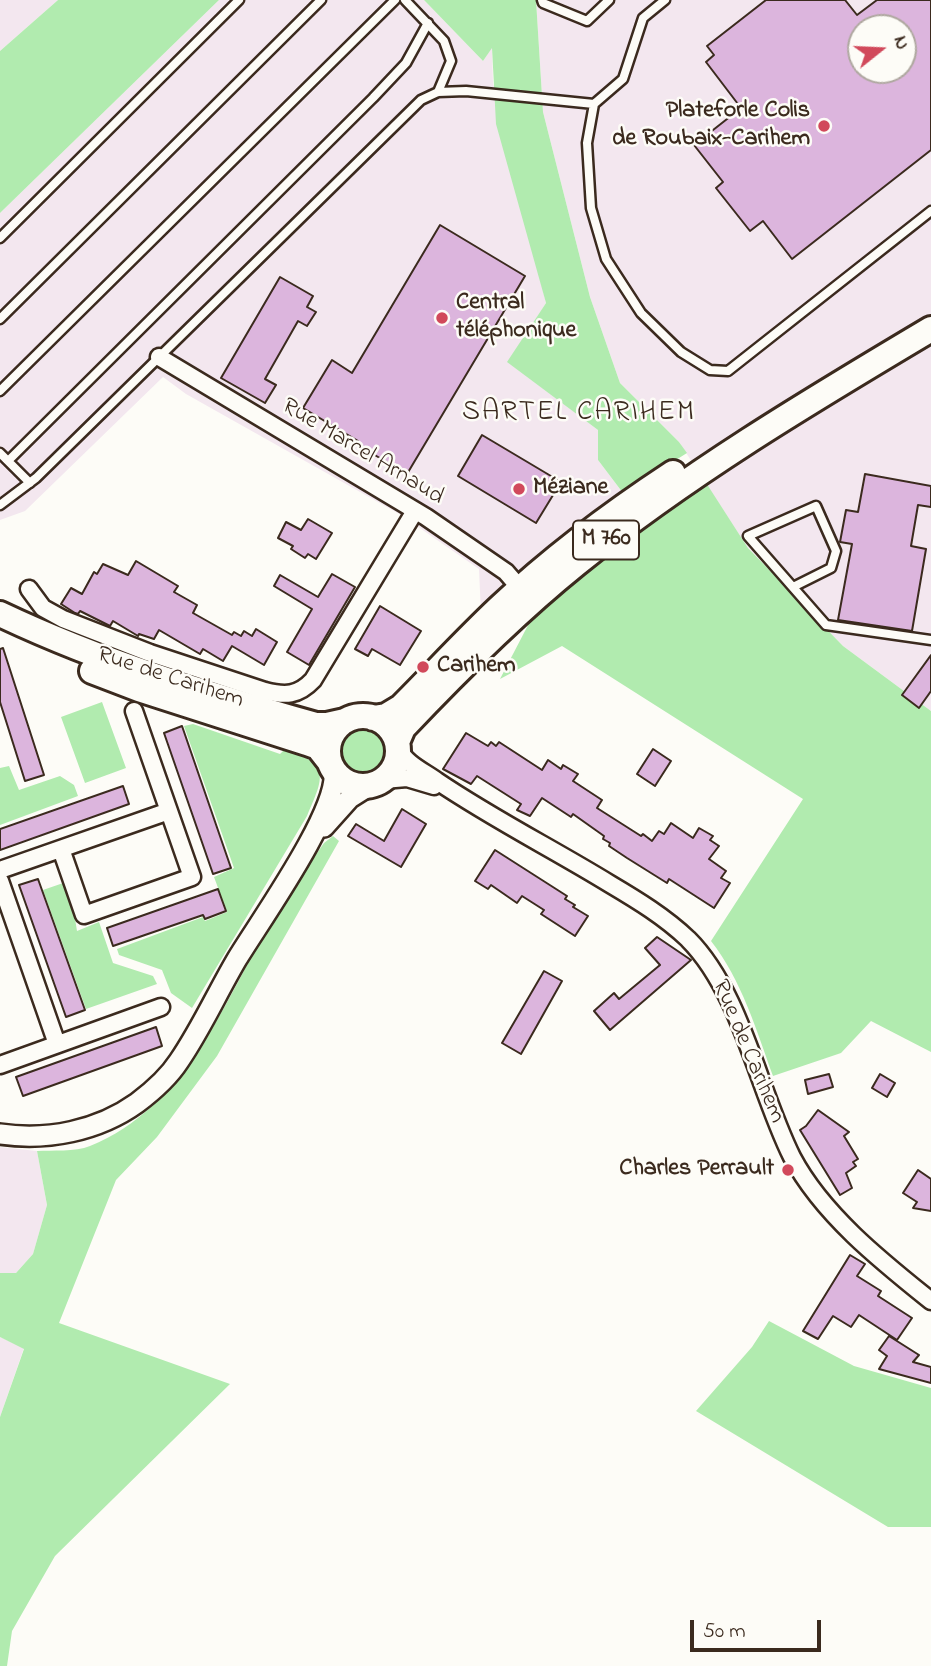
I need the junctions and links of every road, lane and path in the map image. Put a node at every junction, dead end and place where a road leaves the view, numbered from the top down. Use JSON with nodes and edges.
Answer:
{"nodes":[{"id":1,"x":239,"y":0,"type":"edge"},
{"id":2,"x":321,"y":0,"type":"edge"},
{"id":3,"x":395,"y":0,"type":"edge"},
{"id":4,"x":405,"y":0,"type":"edge"},
{"id":5,"x":542,"y":0,"type":"edge"},
{"id":6,"x":609,"y":0,"type":"edge"},
{"id":7,"x":665,"y":0,"type":"edge"},
{"id":8,"x":428,"y":23,"type":"junction"},
{"id":9,"x":438,"y":92,"type":"junction"},
{"id":10,"x":594,"y":104,"type":"junction"},
{"id":11,"x":931,"y":211,"type":"edge"},
{"id":12,"x":0,"y":238,"type":"edge"},
{"id":13,"x":0,"y":319,"type":"edge"},
{"id":14,"x":931,"y":329,"type":"edge"},
{"id":15,"x":159,"y":357,"type":"junction"},
{"id":16,"x":0,"y":391,"type":"edge"},
{"id":17,"x":0,"y":453,"type":"edge"},
{"id":18,"x":8,"y":461,"type":"junction"},
{"id":19,"x":30,"y":483,"type":"junction"},
{"id":20,"x":0,"y":505,"type":"edge"},
{"id":21,"x":415,"y":511,"type":"junction"},
{"id":22,"x":793,"y":587,"type":"junction"},
{"id":23,"x":29,"y":589,"type":"dead end"},
{"id":24,"x":526,"y":595,"type":"junction"},
{"id":25,"x":0,"y":614,"type":"edge"},
{"id":26,"x":0,"y":627,"type":"edge"},
{"id":27,"x":931,"y":640,"type":"edge"},
{"id":28,"x":134,"y":711,"type":"dead end"},
{"id":29,"x":373,"y":718,"type":"junction"},
{"id":30,"x":345,"y":721,"type":"junction"},
{"id":31,"x":397,"y":745,"type":"junction"},
{"id":32,"x":331,"y":766,"type":"junction"},
{"id":33,"x":376,"y":783,"type":"junction"},
{"id":34,"x":459,"y":796,"type":"junction"},
{"id":35,"x":169,"y":811,"type":"junction"},
{"id":36,"x":61,"y":849,"type":"junction"},
{"id":37,"x":303,"y":852,"type":"junction"},
{"id":38,"x":0,"y":870,"type":"edge"},
{"id":39,"x":0,"y":881,"type":"edge"},
{"id":40,"x":161,"y":1007,"type":"dead end"},
{"id":41,"x":57,"y":1044,"type":"junction"},
{"id":42,"x":0,"y":1065,"type":"edge"},
{"id":43,"x":0,"y":1133,"type":"edge"},
{"id":44,"x":931,"y":1301,"type":"edge"}],
"edges":[{"from":1,"to":12,"type":"lane"},
{"from":2,"to":13,"type":"lane"},
{"from":3,"to":16,"type":"lane"},
{"from":4,"to":8,"type":"lane"},
{"from":5,"to":6,"type":"lane"},
{"from":7,"to":10,"type":"lane"},
{"from":8,"to":9,"type":"lane"},
{"from":8,"to":18,"type":"lane"},
{"from":9,"to":10,"type":"lane"},
{"from":9,"to":15,"type":"lane"},
{"from":10,"to":11,"type":"lane"},
{"from":14,"to":24,"type":"main road","number":"M 760"},
{"from":15,"to":19,"type":"lane"},
{"from":15,"to":21,"type":"street","name":"Rue Marcel Arnaud"},
{"from":17,"to":18,"type":"lane"},
{"from":18,"to":19,"type":"lane"},
{"from":19,"to":20,"type":"lane"},
{"from":21,"to":23,"type":"street"},
{"from":21,"to":24,"type":"street","name":"Rue Marcel Arnaud"},
{"from":22,"to":22,"type":"lane"},
{"from":22,"to":27,"type":"lane"},
{"from":24,"to":29,"type":"main road","number":"M 760"},
{"from":24,"to":31,"type":"main road","number":"M 760"},
{"from":25,"to":30,"type":"main road","name":"Rue de Carihem"},
{"from":26,"to":32,"type":"main road","name":"Rue de Carihem"},
{"from":28,"to":35,"type":"street"},
{"from":29,"to":30,"type":"main road"},
{"from":29,"to":31,"type":"main road"},
{"from":30,"to":32,"type":"main road"},
{"from":31,"to":33,"type":"main road"},
{"from":31,"to":34,"type":"street","name":"Rue de Carihem"},
{"from":32,"to":33,"type":"main road"},
{"from":32,"to":37,"type":"street"},
{"from":33,"to":34,"type":"street","name":"Rue de Carihem"},
{"from":33,"to":37,"type":"street"},
{"from":34,"to":44,"type":"street","name":"Rue de Carihem"},
{"from":35,"to":36,"type":"street"},
{"from":35,"to":36,"type":"street"},
{"from":36,"to":38,"type":"street"},
{"from":37,"to":43,"type":"street"},
{"from":39,"to":41,"type":"street"},
{"from":40,"to":41,"type":"street"},
{"from":41,"to":42,"type":"street"}]}
